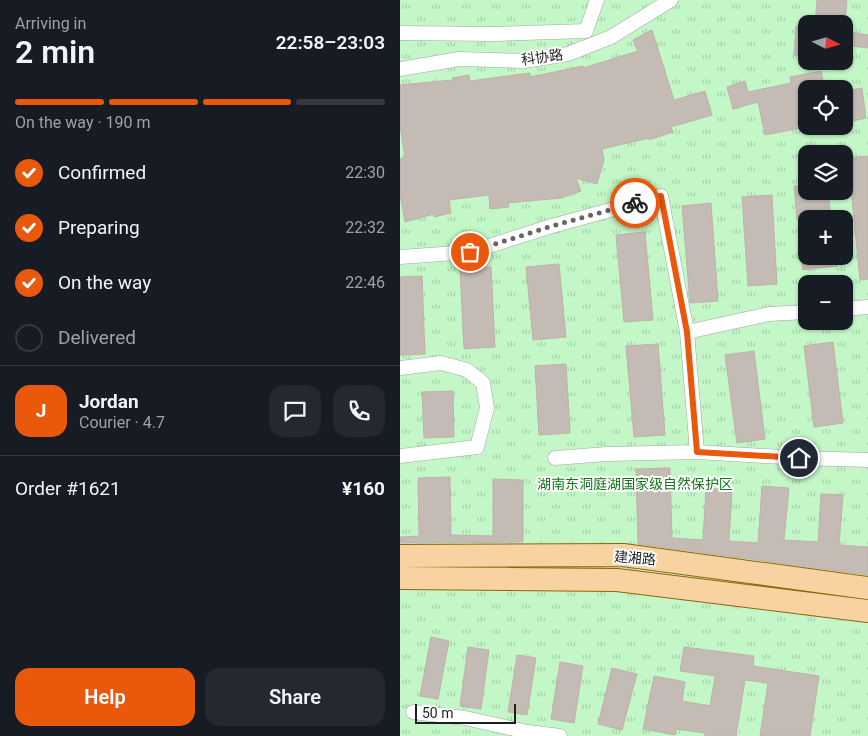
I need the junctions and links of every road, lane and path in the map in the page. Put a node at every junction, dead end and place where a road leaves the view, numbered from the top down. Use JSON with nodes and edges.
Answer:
{"nodes":[{"id":1,"x":597,"y":0,"type":"edge"},
{"id":2,"x":671,"y":0,"type":"edge"},
{"id":3,"x":400,"y":33,"type":"edge"},
{"id":4,"x":400,"y":69,"type":"edge"},
{"id":5,"x":400,"y":257,"type":"edge"},
{"id":6,"x":868,"y":308,"type":"edge"},
{"id":7,"x":853,"y":309,"type":"edge"},
{"id":8,"x":798,"y":312,"type":"edge"},
{"id":9,"x":687,"y":332,"type":"junction"},
{"id":10,"x":400,"y":368,"type":"edge"},
{"id":11,"x":697,"y":452,"type":"junction"},
{"id":12,"x":400,"y":456,"type":"edge"},
{"id":13,"x":555,"y":458,"type":"dead end"},
{"id":14,"x":868,"y":460,"type":"edge"},
{"id":15,"x":400,"y":556,"type":"edge"},
{"id":16,"x":400,"y":578,"type":"edge"},
{"id":17,"x":868,"y":588,"type":"edge"},
{"id":18,"x":868,"y":611,"type":"edge"},
{"id":19,"x":413,"y":712,"type":"dead end"},
{"id":20,"x":560,"y":736,"type":"edge"}],
"edges":[{"from":1,"to":3,"type":"street"},
{"from":2,"to":4,"type":"street","name":"科协路"},
{"from":5,"to":9,"type":"street"},
{"from":6,"to":7,"type":"street"},
{"from":8,"to":9,"type":"street"},
{"from":9,"to":11,"type":"street"},
{"from":10,"to":12,"type":"street"},
{"from":11,"to":13,"type":"street"},
{"from":11,"to":14,"type":"street"},
{"from":15,"to":17,"type":"main road","name":"建湘路"},
{"from":16,"to":18,"type":"main road","name":"建湘路"},
{"from":19,"to":20,"type":"street"}]}
